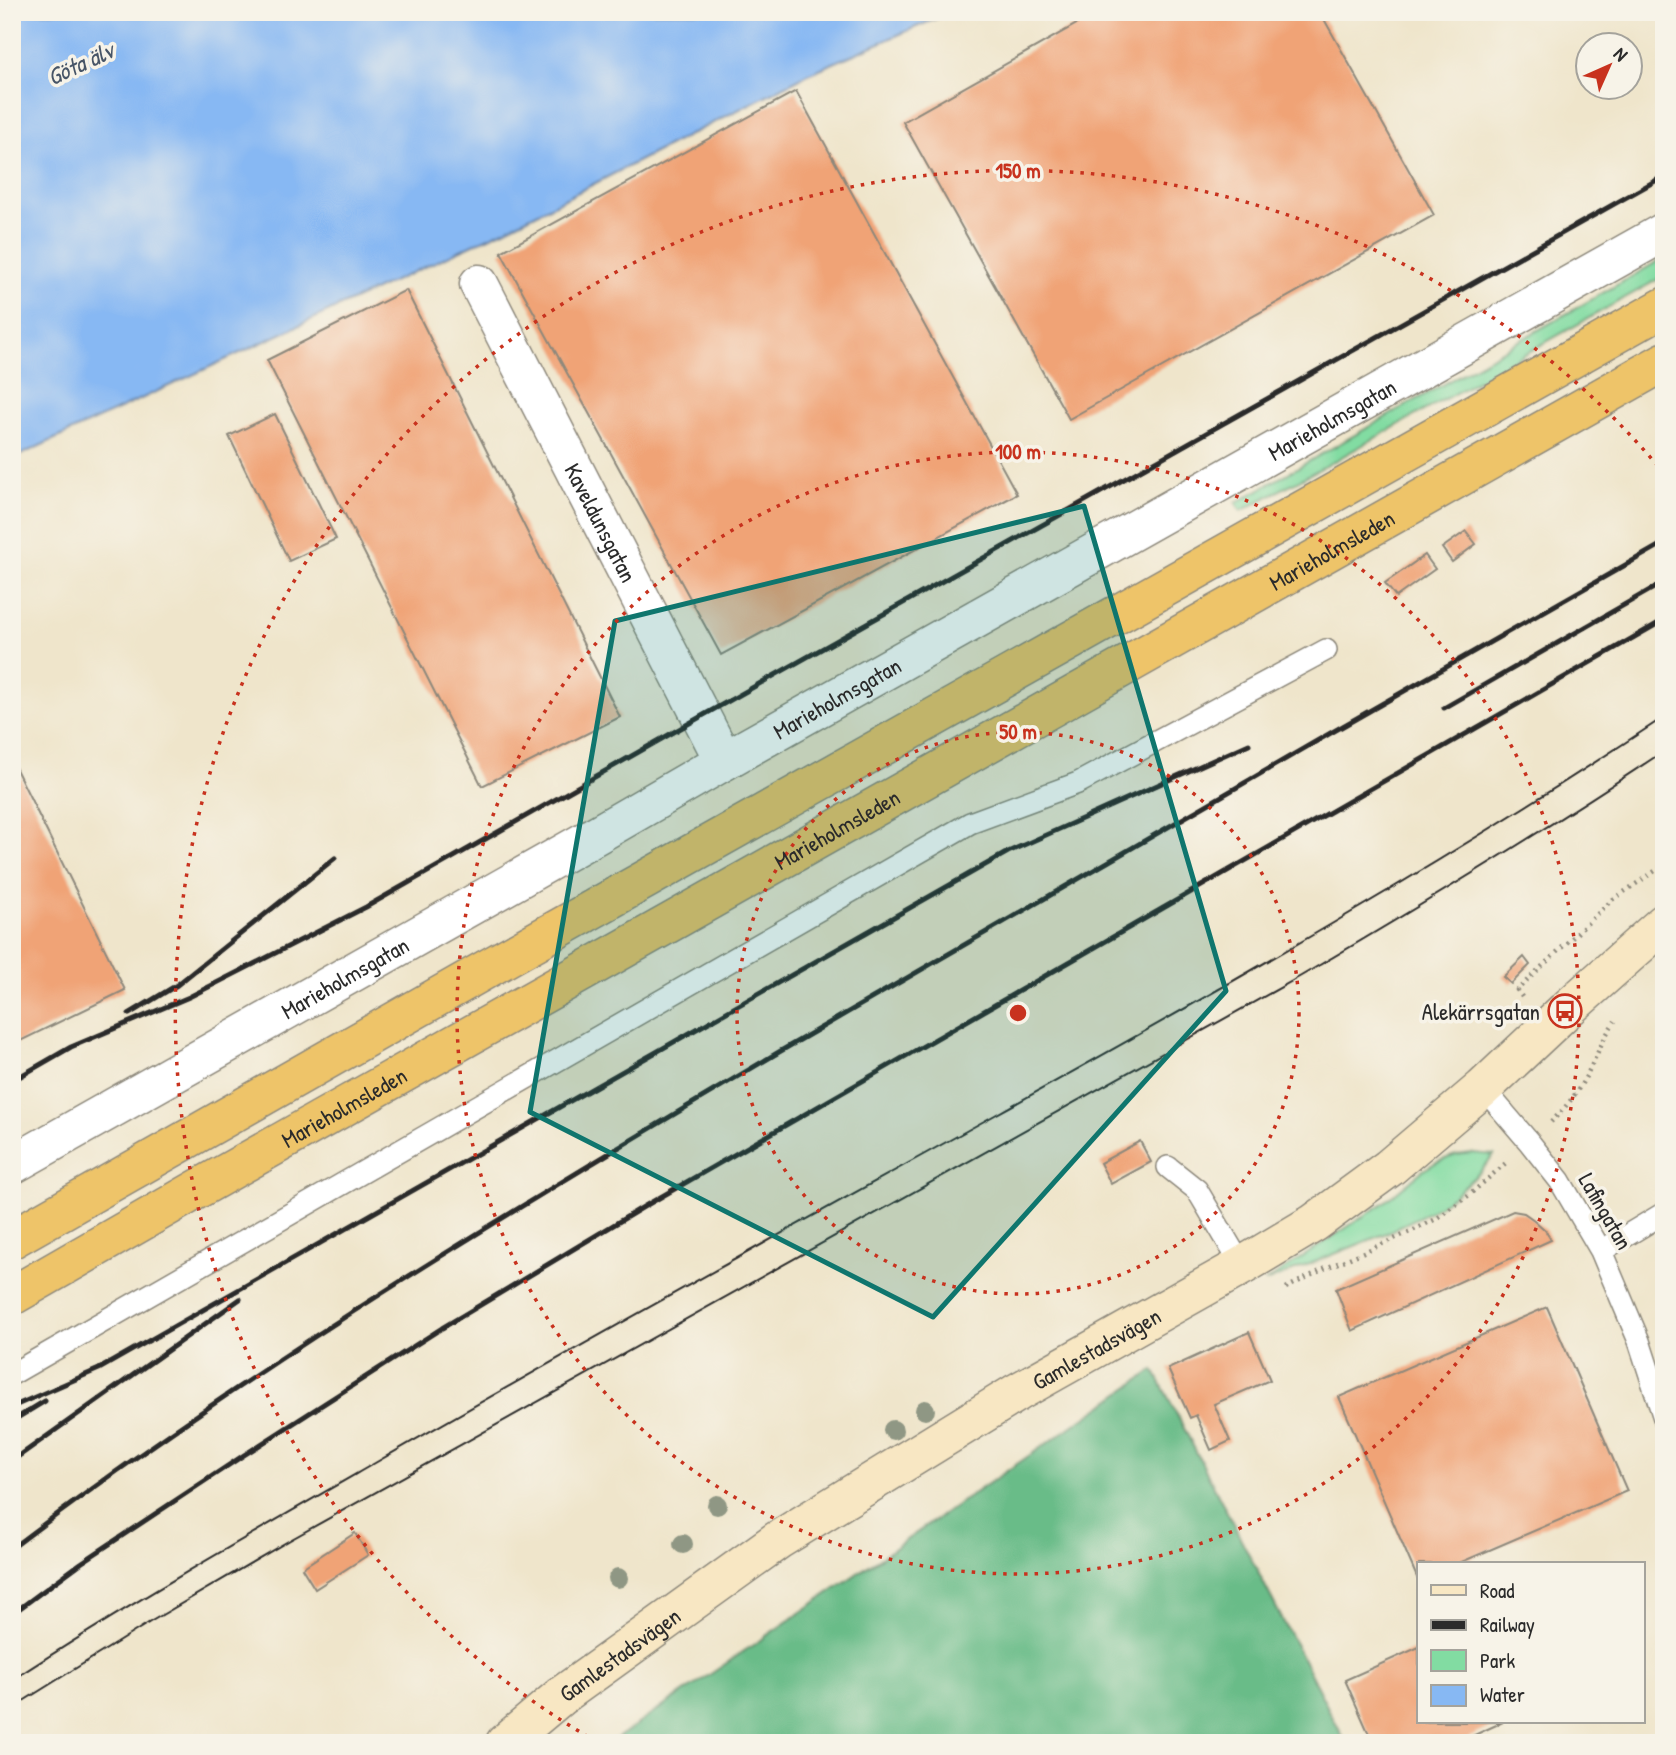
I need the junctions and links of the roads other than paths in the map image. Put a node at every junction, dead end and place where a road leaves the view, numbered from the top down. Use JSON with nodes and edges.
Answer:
{"nodes":[{"id":1,"x":1664,"y":232,"type":"edge"},
{"id":2,"x":479,"y":284,"type":"dead end"},
{"id":3,"x":1664,"y":307,"type":"edge"},
{"id":4,"x":1664,"y":362,"type":"edge"},
{"id":5,"x":1325,"y":650,"type":"dead end"},
{"id":6,"x":724,"y":761,"type":"junction"},
{"id":7,"x":1664,"y":923,"type":"edge"},
{"id":8,"x":1483,"y":1088,"type":"junction"},
{"id":9,"x":12,"y":1165,"type":"edge"},
{"id":10,"x":1168,"y":1167,"type":"dead end"},
{"id":11,"x":1664,"y":1213,"type":"edge"},
{"id":12,"x":12,"y":1239,"type":"edge"},
{"id":13,"x":1601,"y":1251,"type":"junction"},
{"id":14,"x":1242,"y":1266,"type":"junction"},
{"id":15,"x":12,"y":1296,"type":"edge"},
{"id":16,"x":12,"y":1374,"type":"edge"},
{"id":17,"x":1664,"y":1418,"type":"edge"},
{"id":18,"x":505,"y":1743,"type":"edge"}],
"edges":[{"from":1,"to":6,"type":"street","name":"Marieholmsgatan"},
{"from":2,"to":6,"type":"street","name":"Kaveldunsgatan"},
{"from":3,"to":12,"type":"highway"},
{"from":4,"to":15,"type":"highway","name":"Marieholmsleden"},
{"from":5,"to":16,"type":"lane"},
{"from":6,"to":9,"type":"street","name":"Marieholmsgatan"},
{"from":7,"to":8,"type":"street","name":"Gamlestadsvägen"},
{"from":8,"to":13,"type":"lane","name":"Lafingatan"},
{"from":8,"to":14,"type":"street","name":"Gamlestadsvägen"},
{"from":10,"to":14,"type":"lane"},
{"from":11,"to":13,"type":"lane"},
{"from":13,"to":17,"type":"lane","name":"Lafingatan"},
{"from":14,"to":18,"type":"street","name":"Gamlestadsvägen"}]}
